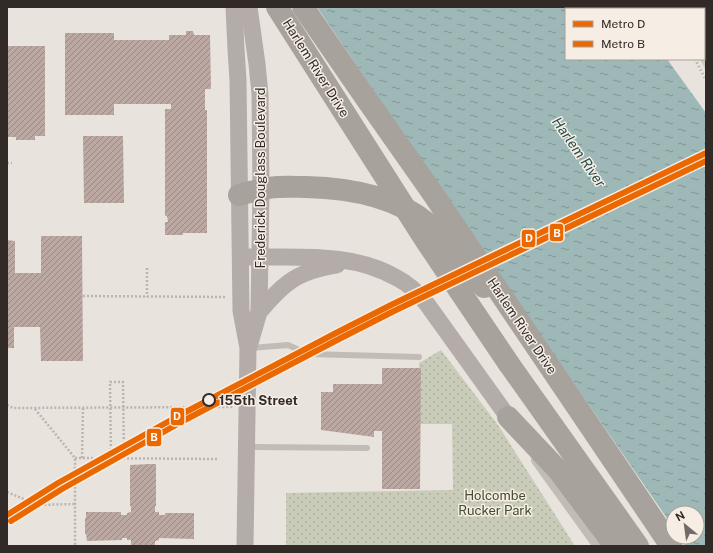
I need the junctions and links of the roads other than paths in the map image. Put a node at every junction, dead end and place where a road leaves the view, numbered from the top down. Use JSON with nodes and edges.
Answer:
{"nodes":[{"id":1,"x":234,"y":7,"type":"edge"},
{"id":2,"x":249,"y":7,"type":"edge"},
{"id":3,"x":277,"y":7,"type":"edge"},
{"id":4,"x":303,"y":7,"type":"edge"},
{"id":5,"x":257,"y":64,"type":"junction"},
{"id":6,"x":237,"y":66,"type":"junction"},
{"id":7,"x":239,"y":138,"type":"junction"},
{"id":8,"x":261,"y":138,"type":"junction"},
{"id":9,"x":261,"y":190,"type":"junction"},
{"id":10,"x":239,"y":195,"type":"junction"},
{"id":11,"x":240,"y":257,"type":"junction"},
{"id":12,"x":260,"y":257,"type":"junction"},
{"id":13,"x":354,"y":262,"type":"junction"},
{"id":14,"x":259,"y":312,"type":"junction"},
{"id":15,"x":520,"y":323,"type":"junction"},
{"id":16,"x":248,"y":348,"type":"junction"},
{"id":17,"x":419,"y":357,"type":"dead end"},
{"id":18,"x":508,"y":417,"type":"junction"},
{"id":19,"x":247,"y":447,"type":"junction"},
{"id":20,"x":367,"y":448,"type":"dead end"},
{"id":21,"x":246,"y":546,"type":"edge"},
{"id":22,"x":599,"y":546,"type":"edge"},
{"id":23,"x":616,"y":546,"type":"edge"},
{"id":24,"x":638,"y":546,"type":"edge"},
{"id":25,"x":671,"y":546,"type":"edge"}],
"edges":[{"from":1,"to":6,"type":"main road","name":"Frederick Douglass Boulevard"},
{"from":2,"to":5,"type":"main road","name":"Frederick Douglass Boulevard"},
{"from":3,"to":24,"type":"highway","name":"Harlem River Drive","bridge":true},
{"from":4,"to":15,"type":"highway","name":"Harlem River Drive"},
{"from":5,"to":6,"type":"main road"},
{"from":5,"to":8,"type":"main road","name":"Frederick Douglass Boulevard"},
{"from":6,"to":7,"type":"main road","name":"Frederick Douglass Boulevard"},
{"from":7,"to":8,"type":"main road"},
{"from":7,"to":10,"type":"main road","name":"Frederick Douglass Boulevard"},
{"from":8,"to":9,"type":"main road","name":"Frederick Douglass Boulevard"},
{"from":9,"to":10,"type":"highway"},
{"from":9,"to":12,"type":"main road","name":"Frederick Douglass Boulevard"},
{"from":9,"to":15,"type":"highway"},
{"from":10,"to":11,"type":"main road","name":"Frederick Douglass Boulevard"},
{"from":11,"to":12,"type":"main road"},
{"from":11,"to":16,"type":"main road","name":"Frederick Douglass Boulevard"},
{"from":12,"to":13,"type":"main road"},
{"from":12,"to":14,"type":"main road","name":"Frederick Douglass Boulevard"},
{"from":13,"to":14,"type":"main road"},
{"from":13,"to":18,"type":"main road"},
{"from":14,"to":16,"type":"main road","name":"Frederick Douglass Boulevard"},
{"from":15,"to":25,"type":"highway","name":"Harlem River Drive"},
{"from":16,"to":17,"type":"lane"},
{"from":16,"to":19,"type":"main road","name":"Frederick Douglass Boulevard"},
{"from":18,"to":22,"type":"street"},
{"from":18,"to":23,"type":"highway"},
{"from":19,"to":20,"type":"lane"},
{"from":19,"to":21,"type":"main road","name":"Frederick Douglass Boulevard"}]}
